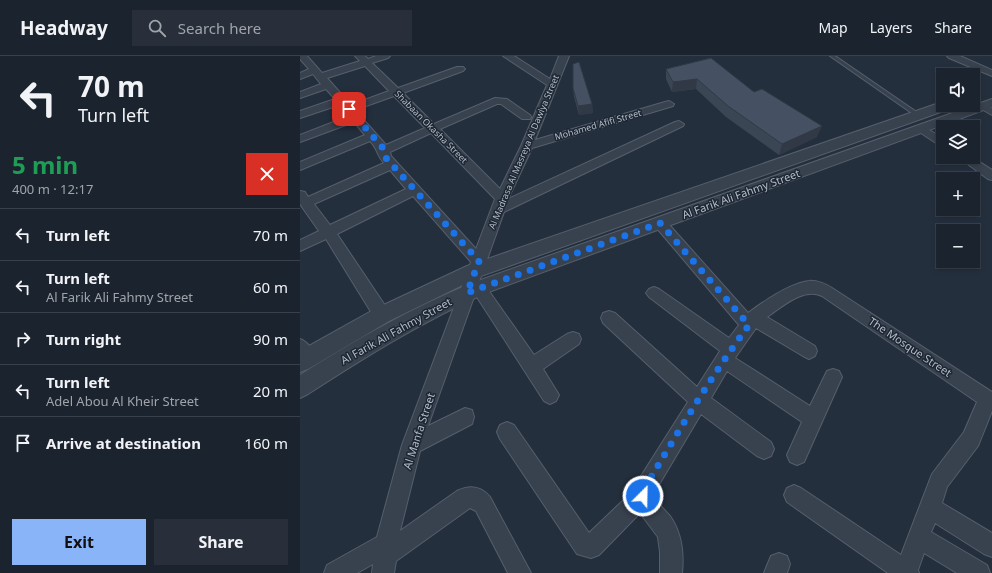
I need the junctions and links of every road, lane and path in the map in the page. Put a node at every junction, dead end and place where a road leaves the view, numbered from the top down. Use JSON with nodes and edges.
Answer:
{"nodes":[{"id":1,"x":385,"y":56,"type":"edge"},
{"id":2,"x":508,"y":56,"type":"edge"},
{"id":3,"x":564,"y":56,"type":"edge"},
{"id":4,"x":832,"y":56,"type":"edge"},
{"id":5,"x":952,"y":56,"type":"edge"},
{"id":6,"x":303,"y":57,"type":"edge"},
{"id":7,"x":363,"y":59,"type":"edge"},
{"id":8,"x":460,"y":69,"type":"dead end"},
{"id":9,"x":992,"y":74,"type":"edge"},
{"id":10,"x":300,"y":76,"type":"edge"},
{"id":11,"x":322,"y":77,"type":"junction"},
{"id":12,"x":553,"y":85,"type":"junction"},
{"id":13,"x":396,"y":92,"type":"junction"},
{"id":14,"x":300,"y":95,"type":"edge"},
{"id":15,"x":669,"y":104,"type":"dead end"},
{"id":16,"x":989,"y":107,"type":"edge"},
{"id":17,"x":349,"y":109,"type":"junction"},
{"id":18,"x":936,"y":112,"type":"edge"},
{"id":19,"x":300,"y":115,"type":"edge"},
{"id":20,"x":526,"y":117,"type":"dead end"},
{"id":21,"x":920,"y":122,"type":"junction"},
{"id":22,"x":679,"y":124,"type":"dead end"},
{"id":23,"x":432,"y":128,"type":"junction"},
{"id":24,"x":372,"y":136,"type":"junction"},
{"id":25,"x":936,"y":137,"type":"edge"},
{"id":26,"x":300,"y":139,"type":"edge"},
{"id":27,"x":527,"y":146,"type":"junction"},
{"id":28,"x":384,"y":150,"type":"junction"},
{"id":29,"x":392,"y":164,"type":"junction"},
{"id":30,"x":974,"y":164,"type":"edge"},
{"id":31,"x":300,"y":166,"type":"edge"},
{"id":32,"x":992,"y":176,"type":"edge"},
{"id":33,"x":414,"y":190,"type":"junction"},
{"id":34,"x":500,"y":203,"type":"junction"},
{"id":35,"x":304,"y":205,"type":"edge"},
{"id":36,"x":660,"y":223,"type":"junction"},
{"id":37,"x":328,"y":232,"type":"junction"},
{"id":38,"x":300,"y":246,"type":"edge"},
{"id":39,"x":476,"y":266,"type":"junction"},
{"id":40,"x":473,"y":290,"type":"junction"},
{"id":41,"x":654,"y":293,"type":"dead end"},
{"id":42,"x":382,"y":315,"type":"junction"},
{"id":43,"x":609,"y":318,"type":"dead end"},
{"id":44,"x":751,"y":321,"type":"junction"},
{"id":45,"x":573,"y":339,"type":"dead end"},
{"id":46,"x":809,"y":351,"type":"dead end"},
{"id":47,"x":302,"y":355,"type":"edge"},
{"id":48,"x":728,"y":355,"type":"junction"},
{"id":49,"x":532,"y":366,"type":"junction"},
{"id":50,"x":834,"y":377,"type":"dead end"},
{"id":51,"x":300,"y":387,"type":"edge"},
{"id":52,"x":550,"y":395,"type":"dead end"},
{"id":53,"x":698,"y":400,"type":"junction"},
{"id":54,"x":990,"y":400,"type":"edge"},
{"id":55,"x":465,"y":417,"type":"dead end"},
{"id":56,"x":814,"y":419,"type":"junction"},
{"id":57,"x":507,"y":432,"type":"dead end"},
{"id":58,"x":412,"y":445,"type":"junction"},
{"id":59,"x":764,"y":449,"type":"dead end"},
{"id":60,"x":797,"y":455,"type":"dead end"},
{"id":61,"x":794,"y":495,"type":"dead end"},
{"id":62,"x":643,"y":496,"type":"junction"},
{"id":63,"x":929,"y":507,"type":"junction"},
{"id":64,"x":918,"y":537,"type":"junction"},
{"id":65,"x":992,"y":546,"type":"edge"},
{"id":66,"x":384,"y":558,"type":"edge"},
{"id":67,"x":907,"y":572,"type":"edge"},
{"id":68,"x":335,"y":573,"type":"edge"},
{"id":69,"x":520,"y":573,"type":"edge"},
{"id":70,"x":671,"y":573,"type":"edge"},
{"id":71,"x":979,"y":573,"type":"edge"}],
"edges":[{"from":1,"to":7,"type":"street"},
{"from":2,"to":12,"type":"street"},
{"from":3,"to":12,"type":"street","name":"Al Madrasa Al Masreya Al Dawlya Street"},
{"from":4,"to":21,"type":"lane"},
{"from":5,"to":9,"type":"street"},
{"from":6,"to":11,"type":"street"},
{"from":7,"to":11,"type":"street"},
{"from":7,"to":13,"type":"street","name":"Shabaan Okasha Street"},
{"from":8,"to":13,"type":"street"},
{"from":10,"to":11,"type":"street"},
{"from":11,"to":14,"type":"street"},
{"from":11,"to":17,"type":"street"},
{"from":12,"to":27,"type":"street","name":"Al Madrasa Al Masreya Al Dawlya Street"},
{"from":13,"to":17,"type":"street"},
{"from":13,"to":23,"type":"street","name":"Shabaan Okasha Street"},
{"from":15,"to":27,"type":"street","name":"Mohamed Afifi Street"},
{"from":16,"to":21,"type":"street","name":"Al Farik Ali Fahmy Street"},
{"from":17,"to":19,"type":"street"},
{"from":17,"to":24,"type":"street"},
{"from":17,"to":26,"type":"street"},
{"from":18,"to":21,"type":"street","name":"Al Farik Ali Fahmy Street"},
{"from":20,"to":23,"type":"street"},
{"from":21,"to":25,"type":"street"},
{"from":21,"to":36,"type":"street","name":"Al Farik Ali Fahmy Street"},
{"from":21,"to":39,"type":"street","name":"Al Farik Ali Fahmy Street"},
{"from":22,"to":34,"type":"street"},
{"from":23,"to":28,"type":"street"},
{"from":23,"to":34,"type":"street","name":"Shabaan Okasha Street"},
{"from":24,"to":28,"type":"street"},
{"from":24,"to":31,"type":"street"},
{"from":27,"to":34,"type":"street","name":"Al Madrasa Al Masreya Al Dawlya Street"},
{"from":28,"to":29,"type":"street"},
{"from":29,"to":33,"type":"street"},
{"from":29,"to":35,"type":"street"},
{"from":30,"to":32,"type":"street"},
{"from":33,"to":37,"type":"street"},
{"from":33,"to":39,"type":"street"},
{"from":34,"to":39,"type":"street","name":"Al Madrasa Al Masreya Al Dawlya Street"},
{"from":35,"to":37,"type":"street"},
{"from":36,"to":40,"type":"street","name":"Al Farik Ali Fahmy Street"},
{"from":36,"to":44,"type":"street"},
{"from":37,"to":38,"type":"street"},
{"from":37,"to":42,"type":"street"},
{"from":39,"to":40,"type":"street","name":"Al Madrasa Al Masreya Al Dawlya Street"},
{"from":39,"to":42,"type":"street","name":"Al Farik Ali Fahmy Street"},
{"from":40,"to":49,"type":"street"},
{"from":40,"to":51,"type":"street","name":"Al Farik Ali Fahmy Street"},
{"from":40,"to":58,"type":"street","name":"Al Manfa Street"},
{"from":41,"to":48,"type":"street"},
{"from":42,"to":47,"type":"street","name":"Al Farik Ali Fahmy Street"},
{"from":43,"to":53,"type":"street"},
{"from":44,"to":46,"type":"street"},
{"from":44,"to":48,"type":"street"},
{"from":44,"to":54,"type":"street","name":"The Mosque Street"},
{"from":45,"to":49,"type":"street"},
{"from":48,"to":53,"type":"street"},
{"from":48,"to":56,"type":"street"},
{"from":49,"to":52,"type":"street"},
{"from":50,"to":56,"type":"street"},
{"from":53,"to":59,"type":"street"},
{"from":53,"to":62,"type":"street"},
{"from":54,"to":63,"type":"street"},
{"from":55,"to":58,"type":"street"},
{"from":56,"to":60,"type":"street"},
{"from":57,"to":62,"type":"street"},
{"from":58,"to":66,"type":"street","name":"Al Manfa Street"},
{"from":61,"to":67,"type":"street"},
{"from":62,"to":70,"type":"street"},
{"from":63,"to":64,"type":"street"},
{"from":63,"to":65,"type":"street"},
{"from":64,"to":67,"type":"street"},
{"from":64,"to":71,"type":"street"},
{"from":66,"to":68,"type":"street"},
{"from":66,"to":69,"type":"street"}]}
